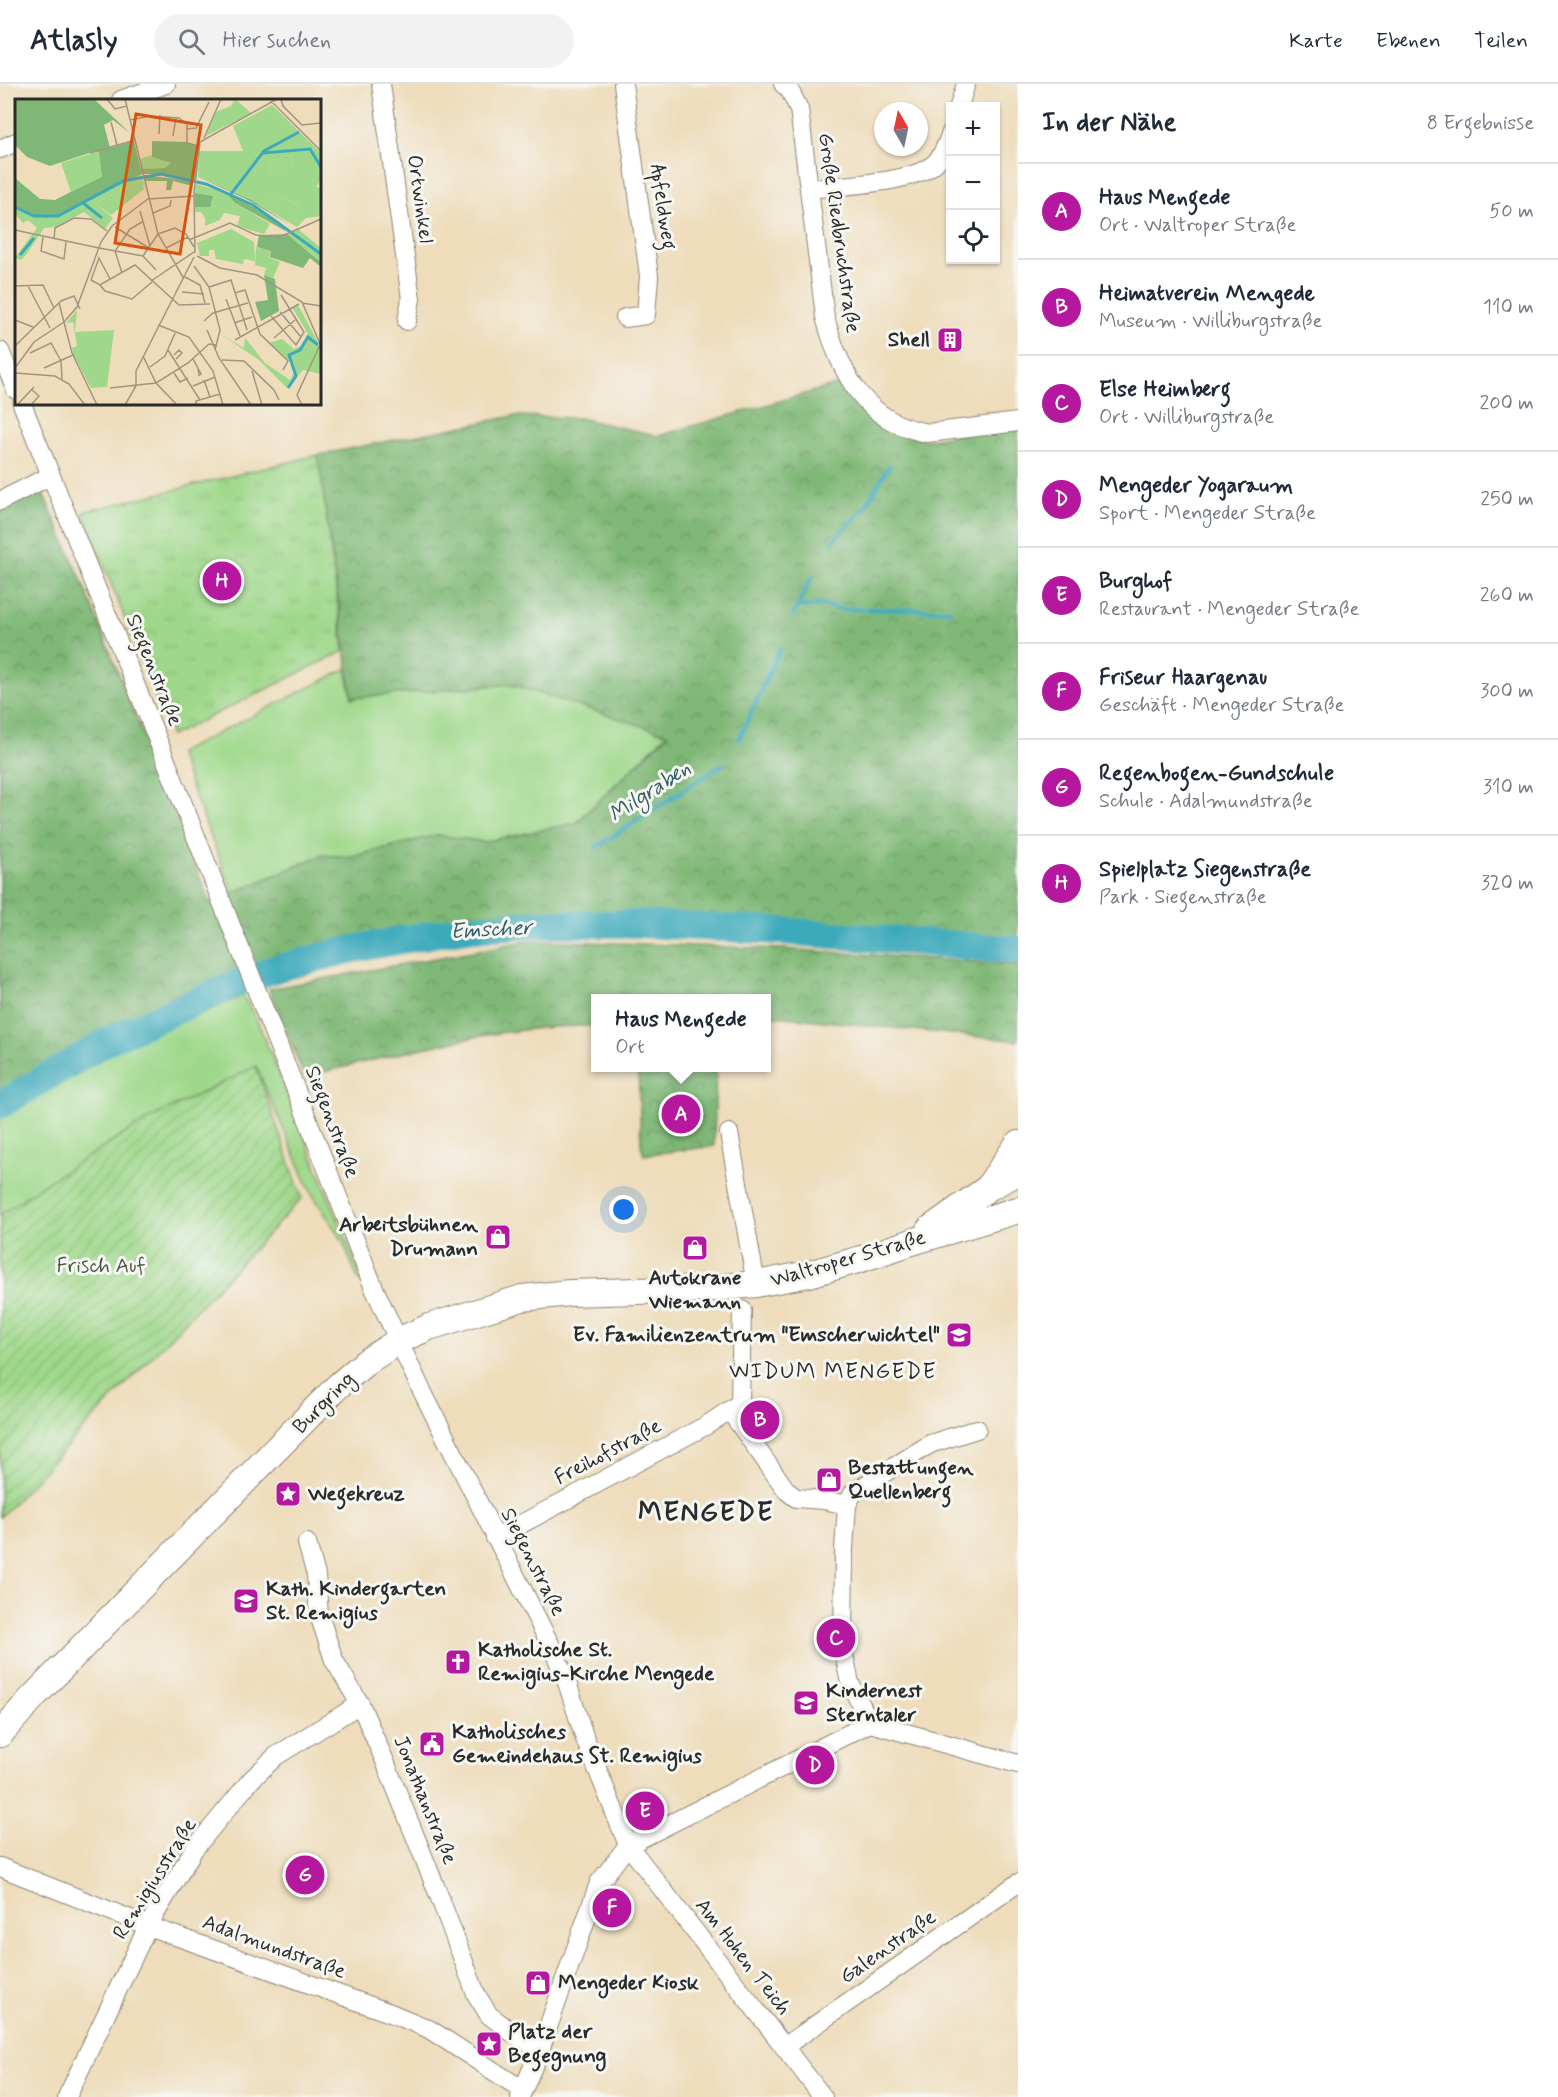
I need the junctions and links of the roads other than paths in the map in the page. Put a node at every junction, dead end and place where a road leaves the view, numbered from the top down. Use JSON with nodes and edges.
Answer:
{"nodes":[{"id":1,"x":381,"y":84,"type":"edge"},
{"id":2,"x":624,"y":84,"type":"edge"},
{"id":3,"x":783,"y":84,"type":"edge"},
{"id":4,"x":966,"y":84,"type":"edge"},
{"id":5,"x":157,"y":91,"type":"edge"},
{"id":6,"x":125,"y":99,"type":"edge"},
{"id":7,"x":960,"y":102,"type":"edge"},
{"id":8,"x":15,"y":142,"type":"edge"},
{"id":9,"x":946,"y":146,"type":"edge"},
{"id":10,"x":0,"y":149,"type":"edge"},
{"id":11,"x":810,"y":189,"type":"junction"},
{"id":12,"x":625,"y":318,"type":"dead end"},
{"id":13,"x":407,"y":321,"type":"dead end"},
{"id":14,"x":0,"y":351,"type":"edge"},
{"id":15,"x":15,"y":388,"type":"edge"},
{"id":16,"x":23,"y":405,"type":"edge"},
{"id":17,"x":1018,"y":422,"type":"edge"},
{"id":18,"x":50,"y":476,"type":"junction"},
{"id":19,"x":0,"y":501,"type":"edge"},
{"id":20,"x":729,"y":1133,"type":"dead end"},
{"id":21,"x":1018,"y":1144,"type":"edge"},
{"id":22,"x":1018,"y":1172,"type":"edge"},
{"id":23,"x":988,"y":1188,"type":"junction"},
{"id":24,"x":1018,"y":1210,"type":"edge"},
{"id":25,"x":912,"y":1242,"type":"junction"},
{"id":26,"x":756,"y":1284,"type":"junction"},
{"id":27,"x":742,"y":1310,"type":"dead end"},
{"id":28,"x":399,"y":1340,"type":"junction"},
{"id":29,"x":735,"y":1407,"type":"junction"},
{"id":30,"x":977,"y":1429,"type":"dead end"},
{"id":31,"x":847,"y":1505,"type":"junction"},
{"id":32,"x":495,"y":1538,"type":"junction"},
{"id":33,"x":307,"y":1543,"type":"dead end"},
{"id":34,"x":360,"y":1704,"type":"junction"},
{"id":35,"x":870,"y":1723,"type":"junction"},
{"id":36,"x":0,"y":1734,"type":"edge"},
{"id":37,"x":1018,"y":1764,"type":"edge"},
{"id":38,"x":628,"y":1845,"type":"junction"},
{"id":39,"x":0,"y":1867,"type":"edge"},
{"id":40,"x":1018,"y":1883,"type":"edge"},
{"id":41,"x":148,"y":1926,"type":"junction"},
{"id":42,"x":784,"y":2048,"type":"junction"},
{"id":43,"x":540,"y":2049,"type":"junction"},
{"id":44,"x":522,"y":2092,"type":"edge"},
{"id":45,"x":67,"y":2097,"type":"edge"},
{"id":46,"x":824,"y":2097,"type":"edge"}],
"edges":[{"from":1,"to":13,"type":"street","name":"Ortwinkel"},
{"from":2,"to":12,"type":"street","name":"Apfeldweg"},
{"from":3,"to":11,"type":"street","name":"Große Riedbruchstraße"},
{"from":4,"to":7,"type":"street"},
{"from":5,"to":6,"type":"street"},
{"from":8,"to":10,"type":"street"},
{"from":9,"to":11,"type":"street"},
{"from":11,"to":17,"type":"street","name":"Große Riedbruchstraße"},
{"from":14,"to":15,"type":"street"},
{"from":16,"to":18,"type":"street","name":"Siegenstraße"},
{"from":18,"to":19,"type":"street"},
{"from":18,"to":28,"type":"street","name":"Siegenstraße"},
{"from":20,"to":26,"type":"street","name":"Waltroper Straße"},
{"from":21,"to":23,"type":"main road"},
{"from":22,"to":23,"type":"main road"},
{"from":23,"to":25,"type":"main road"},
{"from":24,"to":25,"type":"main road","name":"Waltroper Straße"},
{"from":25,"to":26,"type":"main road","name":"Waltroper Straße"},
{"from":26,"to":28,"type":"main road","name":"Burgring"},
{"from":27,"to":29,"type":"street"},
{"from":28,"to":32,"type":"street","name":"Siegenstraße"},
{"from":28,"to":36,"type":"main road","name":"Burgring"},
{"from":29,"to":31,"type":"street"},
{"from":29,"to":32,"type":"street","name":"Freihofstraße"},
{"from":30,"to":31,"type":"street"},
{"from":31,"to":35,"type":"street"},
{"from":32,"to":38,"type":"street","name":"Siegenstraße"},
{"from":33,"to":34,"type":"street","name":"Jonathanstraße"},
{"from":34,"to":41,"type":"street","name":"Remigiusstraße"},
{"from":34,"to":43,"type":"street","name":"Jonathanstraße"},
{"from":35,"to":37,"type":"street"},
{"from":35,"to":38,"type":"street"},
{"from":38,"to":42,"type":"street","name":"Am Hohen Teich"},
{"from":38,"to":43,"type":"street"},
{"from":39,"to":41,"type":"street","name":"Adalmundstraße"},
{"from":40,"to":42,"type":"street","name":"Galenstraße"},
{"from":41,"to":44,"type":"street","name":"Adalmundstraße"},
{"from":41,"to":45,"type":"street","name":"Remigiusstraße"},
{"from":42,"to":46,"type":"street","name":"Am Hohen Teich"},
{"from":43,"to":44,"type":"street"}]}
